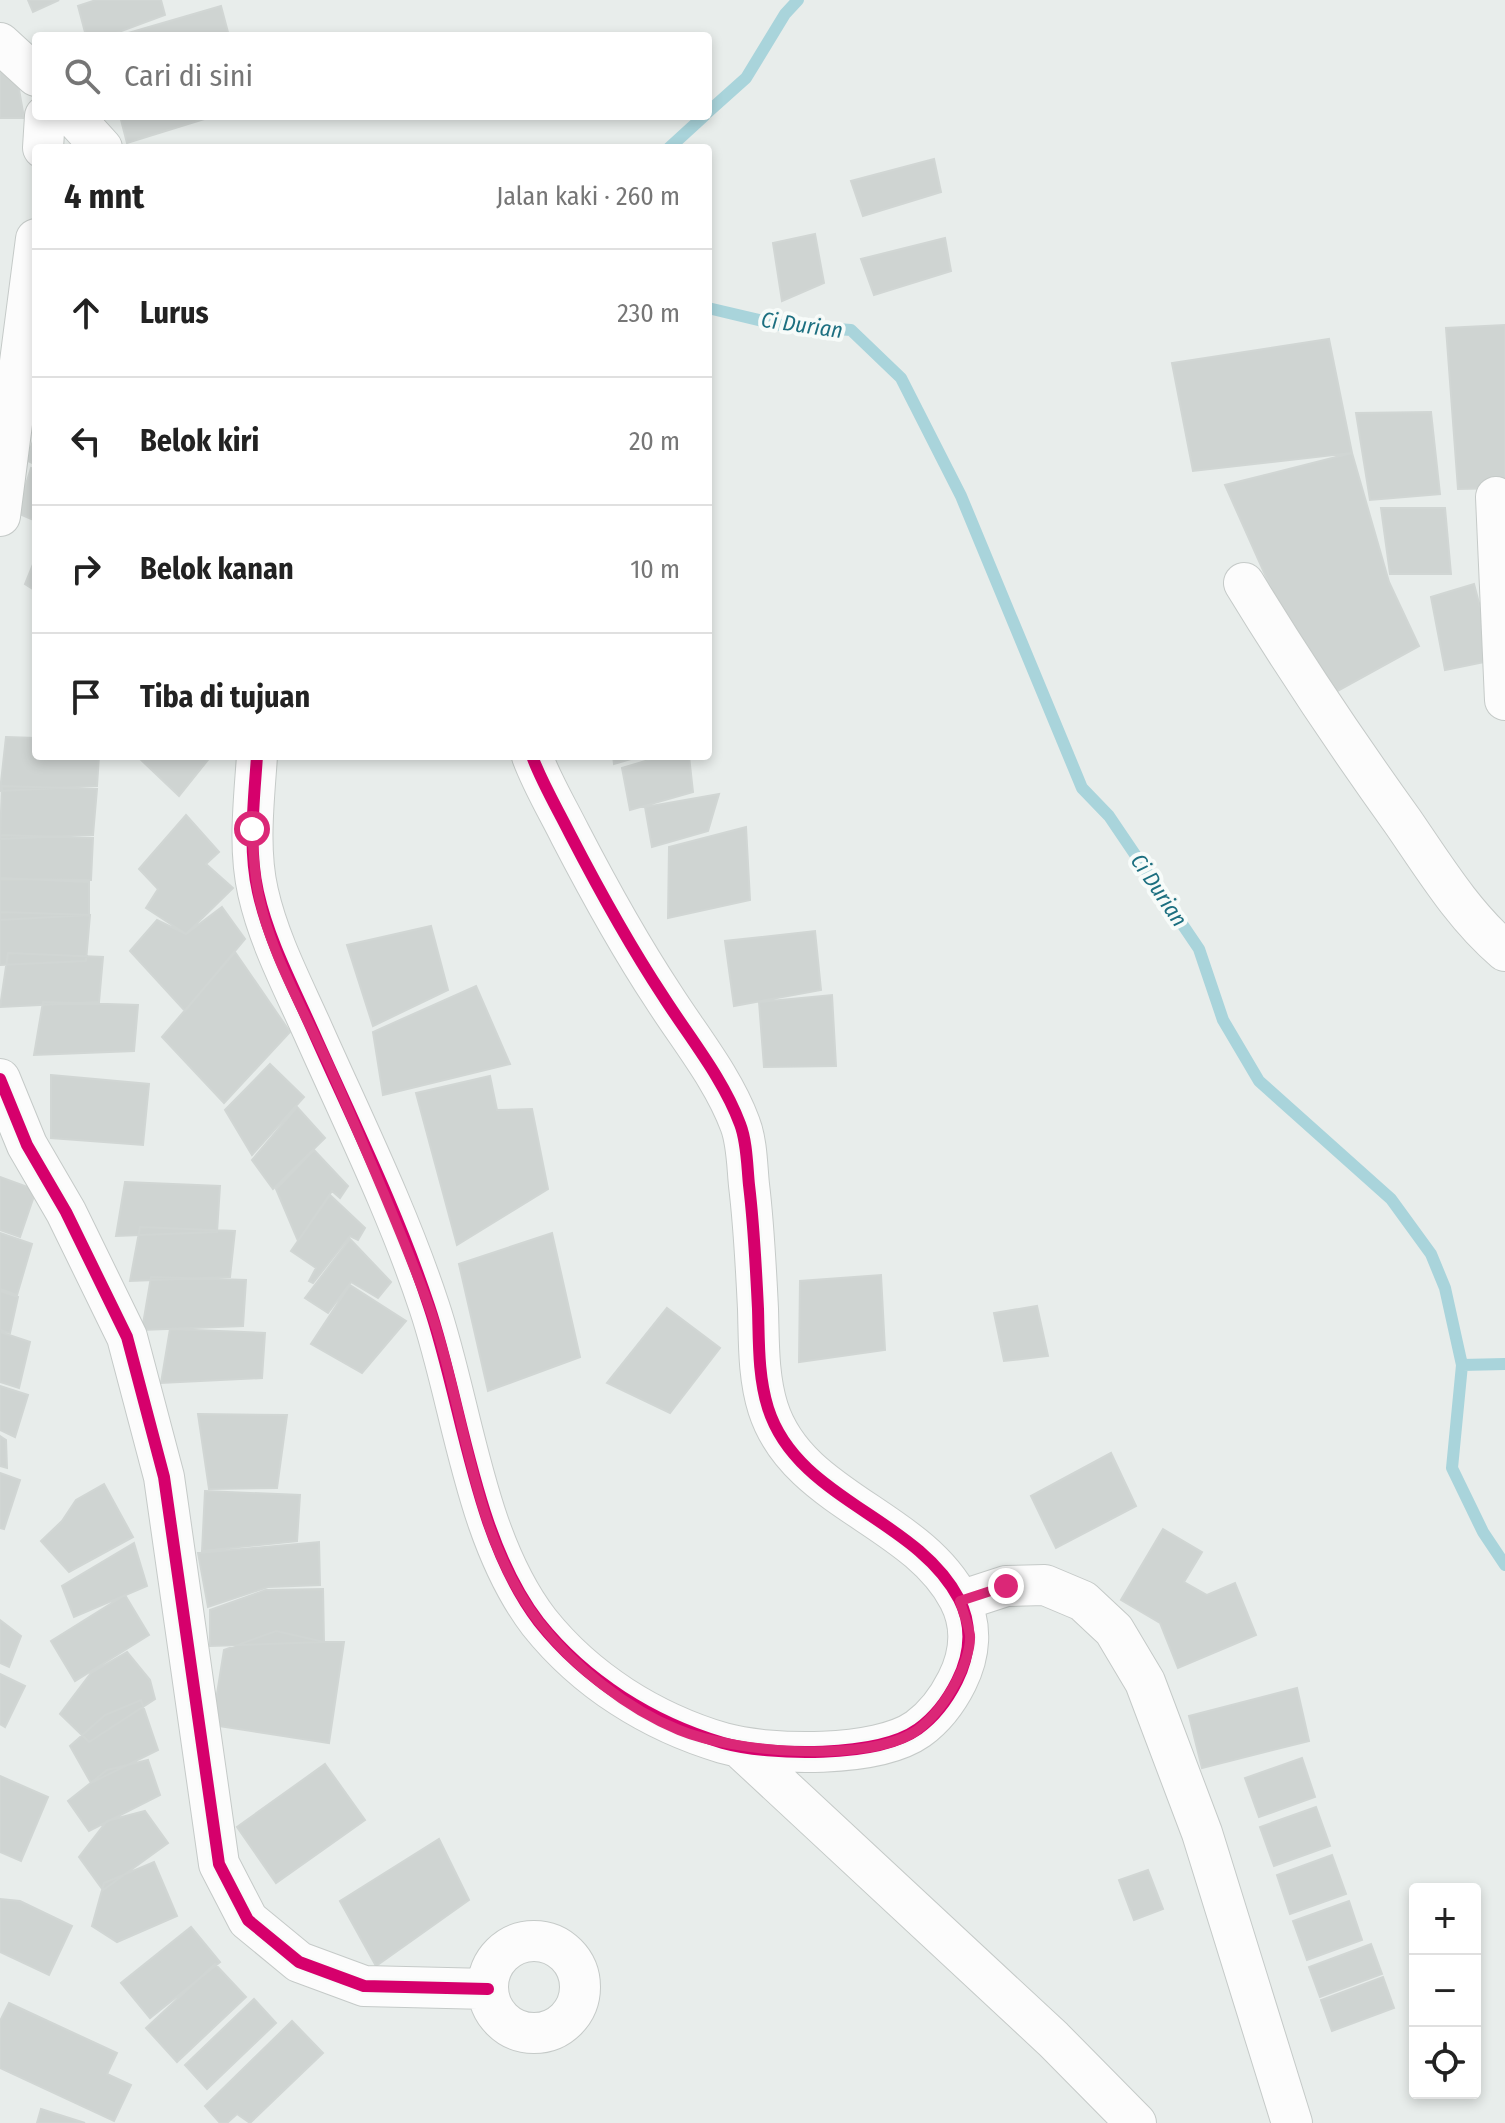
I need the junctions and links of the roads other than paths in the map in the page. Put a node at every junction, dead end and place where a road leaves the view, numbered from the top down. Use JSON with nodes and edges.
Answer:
{"nodes":[{"id":1,"x":0,"y":43,"type":"edge"},
{"id":2,"x":32,"y":72,"type":"edge"},
{"id":3,"x":45,"y":120,"type":"edge"},
{"id":4,"x":77,"y":120,"type":"edge"},
{"id":5,"x":43,"y":144,"type":"edge"},
{"id":6,"x":98,"y":144,"type":"edge"},
{"id":7,"x":32,"y":270,"type":"edge"},
{"id":8,"x":1496,"y":497,"type":"dead end"},
{"id":9,"x":0,"y":516,"type":"edge"},
{"id":10,"x":1244,"y":583,"type":"dead end"},
{"id":11,"x":1505,"y":700,"type":"edge"},
{"id":12,"x":257,"y":760,"type":"edge"},
{"id":13,"x":534,"y":760,"type":"edge"},
{"id":14,"x":1505,"y":951,"type":"edge"},
{"id":15,"x":0,"y":1079,"type":"edge"},
{"id":16,"x":960,"y":1601,"type":"junction"},
{"id":17,"x":739,"y":1747,"type":"junction"},
{"id":18,"x":488,"y":1989,"type":"dead end"},
{"id":19,"x":1136,"y":2123,"type":"edge"},
{"id":20,"x":1292,"y":2123,"type":"edge"}],
"edges":[{"from":1,"to":2,"type":"street"},
{"from":3,"to":5,"type":"street"},
{"from":4,"to":6,"type":"street"},
{"from":7,"to":9,"type":"street"},
{"from":8,"to":11,"type":"street"},
{"from":10,"to":14,"type":"street"},
{"from":12,"to":17,"type":"street"},
{"from":13,"to":16,"type":"street"},
{"from":15,"to":18,"type":"street"},
{"from":16,"to":17,"type":"street"},
{"from":16,"to":20,"type":"street"},
{"from":17,"to":19,"type":"street"}]}
